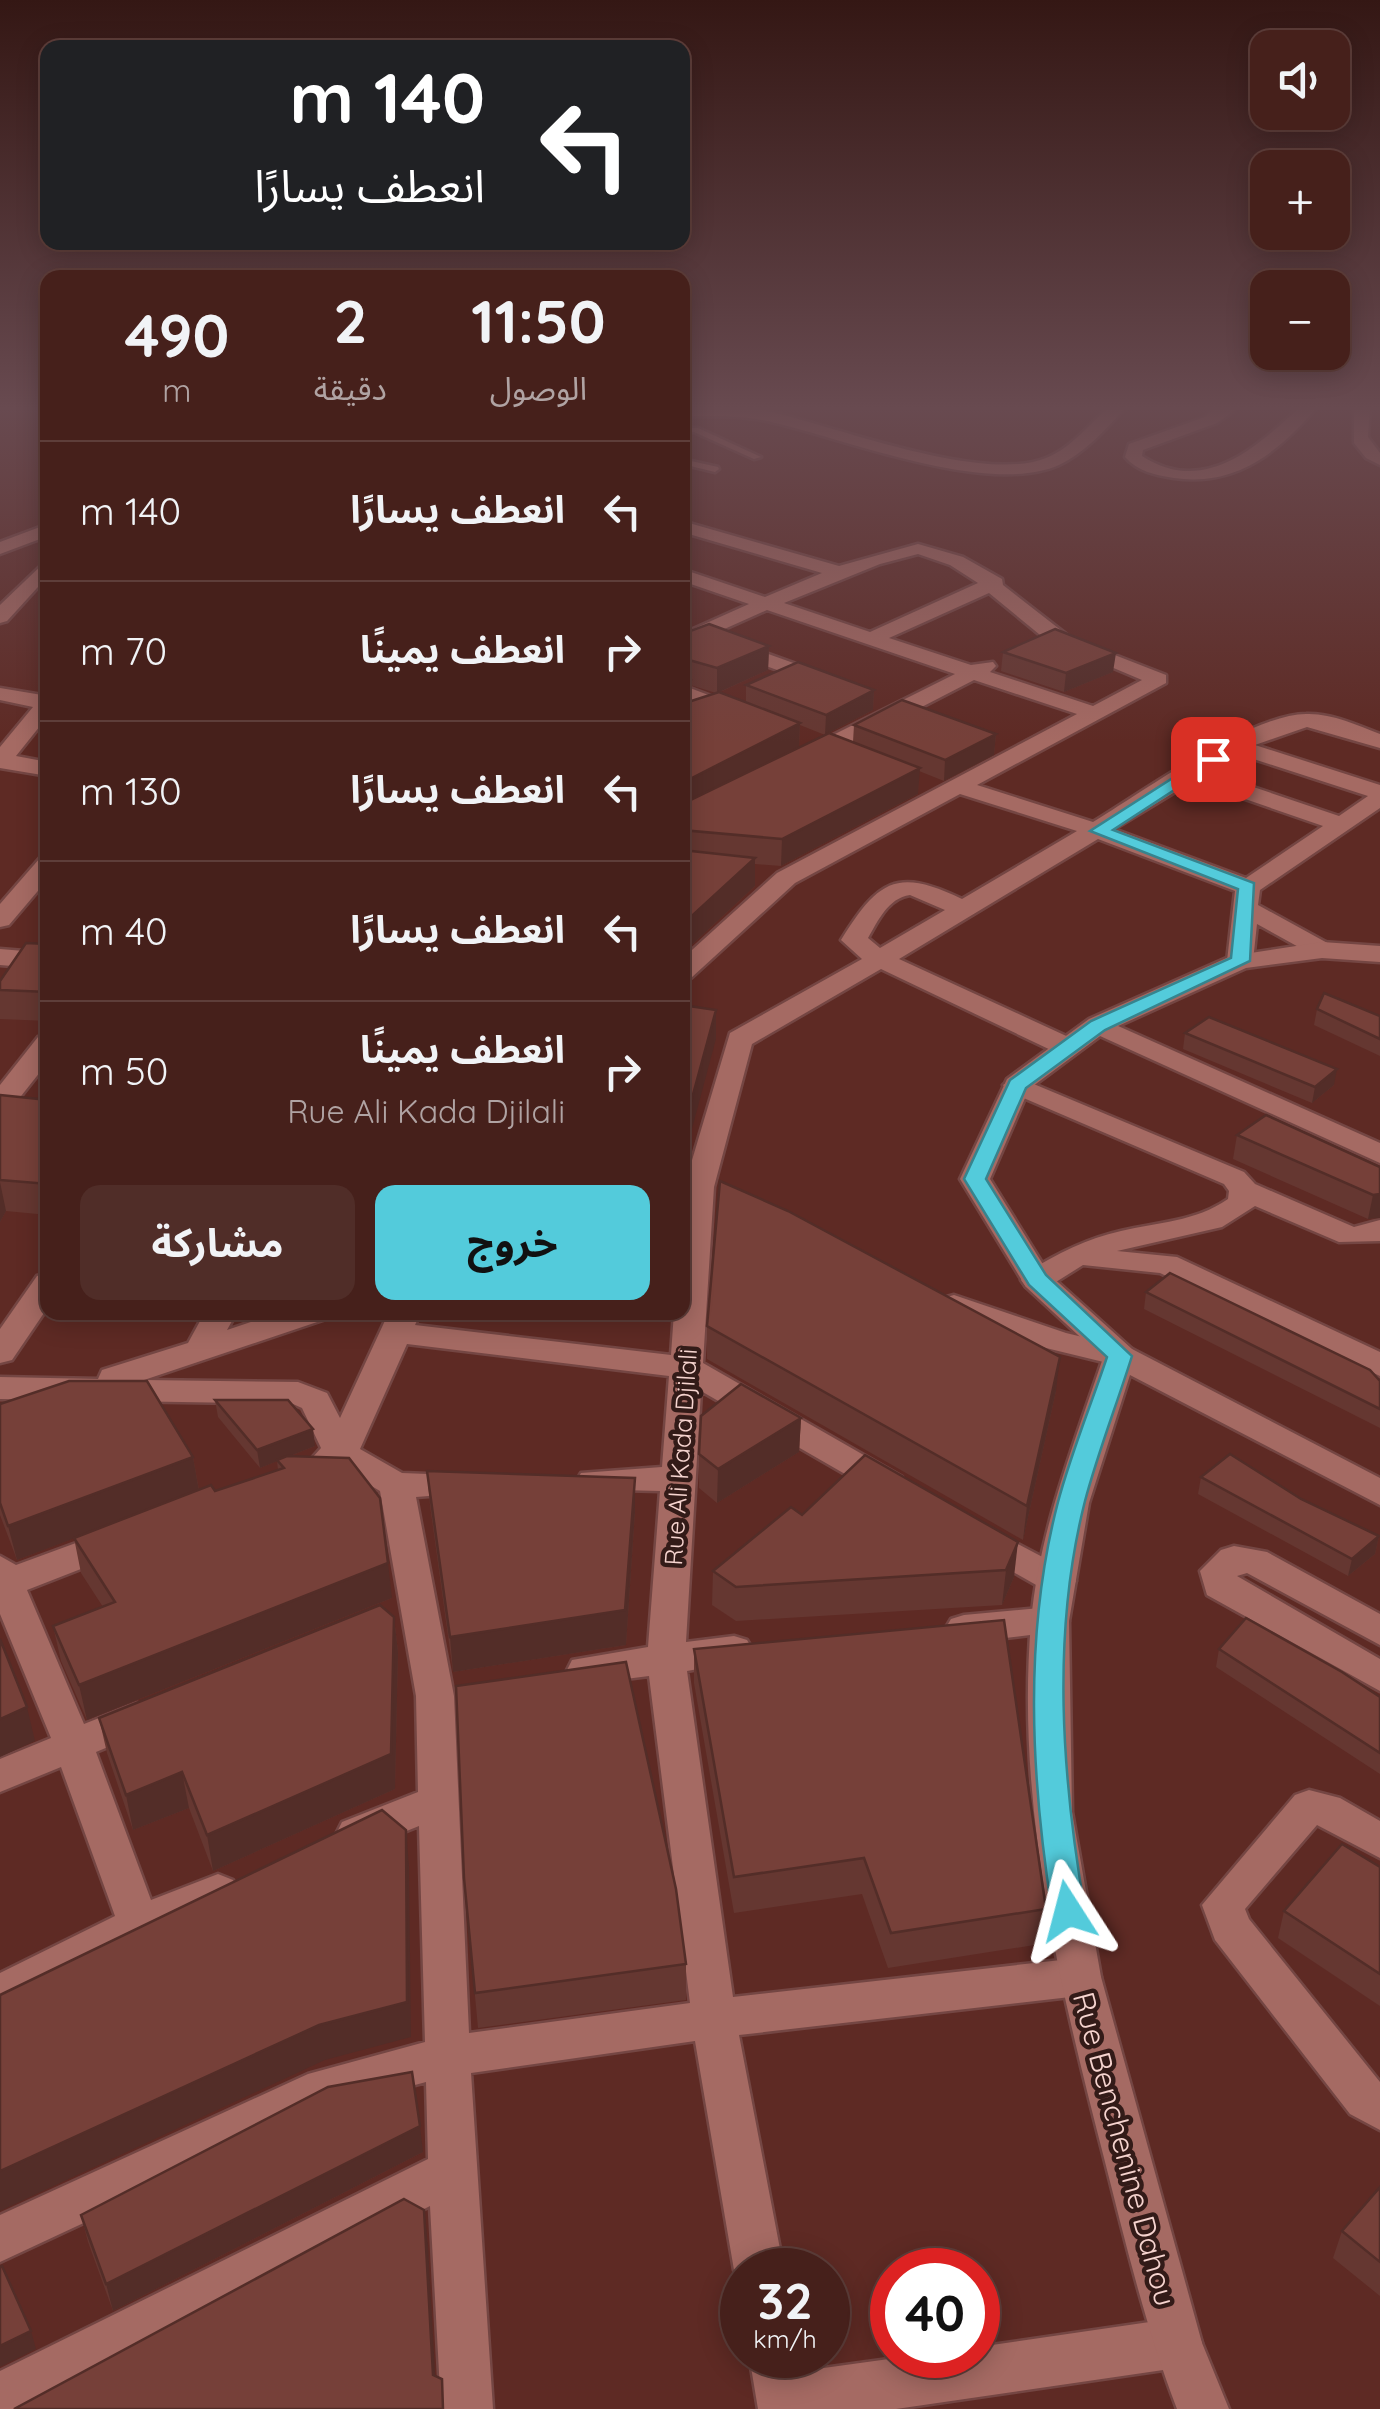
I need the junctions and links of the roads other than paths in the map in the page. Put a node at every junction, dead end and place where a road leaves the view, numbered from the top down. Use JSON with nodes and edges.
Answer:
{"nodes":[{"id":1,"x":690,"y":528,"type":"edge"},
{"id":2,"x":40,"y":532,"type":"edge"},
{"id":3,"x":0,"y":549,"type":"edge"},
{"id":4,"x":40,"y":573,"type":"edge"},
{"id":5,"x":842,"y":573,"type":"junction"},
{"id":6,"x":690,"y":578,"type":"edge"},
{"id":7,"x":994,"y":583,"type":"junction"},
{"id":8,"x":774,"y":604,"type":"junction"},
{"id":9,"x":0,"y":616,"type":"edge"},
{"id":10,"x":690,"y":634,"type":"edge"},
{"id":11,"x":1052,"y":635,"type":"junction"},
{"id":12,"x":690,"y":636,"type":"edge"},
{"id":13,"x":872,"y":638,"type":"junction"},
{"id":14,"x":976,"y":670,"type":"junction"},
{"id":15,"x":794,"y":671,"type":"junction"},
{"id":16,"x":0,"y":694,"type":"edge"},
{"id":17,"x":690,"y":694,"type":"edge"},
{"id":18,"x":40,"y":701,"type":"edge"},
{"id":19,"x":716,"y":705,"type":"junction"},
{"id":20,"x":902,"y":707,"type":"junction"},
{"id":21,"x":40,"y":711,"type":"edge"},
{"id":22,"x":1096,"y":714,"type":"junction"},
{"id":23,"x":690,"y":717,"type":"edge"},
{"id":24,"x":752,"y":719,"type":"edge"},
{"id":25,"x":936,"y":720,"type":"edge"},
{"id":26,"x":788,"y":734,"type":"edge"},
{"id":27,"x":986,"y":740,"type":"edge"},
{"id":28,"x":1380,"y":740,"type":"edge"},
{"id":29,"x":1236,"y":746,"type":"junction"},
{"id":30,"x":824,"y":748,"type":"junction"},
{"id":31,"x":1019,"y":752,"type":"junction"},
{"id":32,"x":40,"y":753,"type":"edge"},
{"id":33,"x":0,"y":760,"type":"edge"},
{"id":34,"x":860,"y":762,"type":"edge"},
{"id":35,"x":793,"y":765,"type":"edge"},
{"id":36,"x":40,"y":768,"type":"edge"},
{"id":37,"x":1190,"y":773,"type":"junction"},
{"id":38,"x":912,"y":781,"type":"edge"},
{"id":39,"x":954,"y":791,"type":"junction"},
{"id":40,"x":1380,"y":795,"type":"edge"},
{"id":41,"x":1341,"y":824,"type":"junction"},
{"id":42,"x":1099,"y":831,"type":"junction"},
{"id":43,"x":40,"y":872,"type":"edge"},
{"id":44,"x":752,"y":874,"type":"edge"},
{"id":45,"x":786,"y":878,"type":"junction"},
{"id":46,"x":1246,"y":897,"type":"junction"},
{"id":47,"x":962,"y":909,"type":"junction"},
{"id":48,"x":0,"y":920,"type":"edge"},
{"id":49,"x":1322,"y":950,"type":"junction"},
{"id":50,"x":1380,"y":954,"type":"edge"},
{"id":51,"x":0,"y":957,"type":"edge"},
{"id":52,"x":876,"y":958,"type":"junction"},
{"id":53,"x":40,"y":960,"type":"edge"},
{"id":54,"x":1240,"y":961,"type":"junction"},
{"id":55,"x":690,"y":966,"type":"edge"},
{"id":56,"x":1098,"y":1025,"type":"junction"},
{"id":57,"x":720,"y":1028,"type":"dead end"},
{"id":58,"x":758,"y":1032,"type":"junction"},
{"id":59,"x":1065,"y":1046,"type":"junction"},
{"id":60,"x":40,"y":1052,"type":"edge"},
{"id":61,"x":1017,"y":1085,"type":"junction"},
{"id":62,"x":0,"y":1104,"type":"edge"},
{"id":63,"x":1380,"y":1154,"type":"edge"},
{"id":64,"x":691,"y":1189,"type":"edge"},
{"id":65,"x":1244,"y":1190,"type":"junction"},
{"id":66,"x":734,"y":1203,"type":"edge"},
{"id":67,"x":690,"y":1219,"type":"edge"},
{"id":68,"x":1380,"y":1229,"type":"edge"},
{"id":69,"x":1068,"y":1259,"type":"junction"},
{"id":70,"x":1037,"y":1280,"type":"junction"},
{"id":71,"x":927,"y":1292,"type":"edge"},
{"id":72,"x":40,"y":1295,"type":"edge"},
{"id":73,"x":217,"y":1320,"type":"edge"},
{"id":74,"x":292,"y":1320,"type":"edge"},
{"id":75,"x":687,"y":1320,"type":"edge"},
{"id":76,"x":400,"y":1323,"type":"edge"},
{"id":77,"x":199,"y":1352,"type":"junction"},
{"id":78,"x":0,"y":1353,"type":"edge"},
{"id":79,"x":1120,"y":1356,"type":"junction"},
{"id":80,"x":1380,"y":1365,"type":"edge"},
{"id":81,"x":685,"y":1367,"type":"junction"},
{"id":82,"x":0,"y":1388,"type":"edge"},
{"id":83,"x":85,"y":1388,"type":"junction"},
{"id":84,"x":0,"y":1414,"type":"edge"},
{"id":85,"x":340,"y":1453,"type":"junction"},
{"id":86,"x":303,"y":1468,"type":"edge"},
{"id":87,"x":680,"y":1479,"type":"junction"},
{"id":88,"x":566,"y":1482,"type":"edge"},
{"id":89,"x":510,"y":1483,"type":"edge"},
{"id":90,"x":396,"y":1485,"type":"junction"},
{"id":91,"x":1380,"y":1492,"type":"edge"},
{"id":92,"x":922,"y":1503,"type":"edge"},
{"id":93,"x":956,"y":1522,"type":"edge"},
{"id":94,"x":155,"y":1526,"type":"edge"},
{"id":95,"x":2,"y":1580,"type":"edge"},
{"id":96,"x":1054,"y":1601,"type":"junction"},
{"id":97,"x":1380,"y":1631,"type":"edge"},
{"id":98,"x":935,"y":1632,"type":"edge"},
{"id":99,"x":762,"y":1648,"type":"edge"},
{"id":100,"x":666,"y":1656,"type":"junction"},
{"id":101,"x":550,"y":1676,"type":"edge"},
{"id":102,"x":1380,"y":1676,"type":"edge"},
{"id":103,"x":164,"y":1708,"type":"edge"},
{"id":104,"x":73,"y":1744,"type":"junction"},
{"id":105,"x":0,"y":1776,"type":"edge"},
{"id":106,"x":438,"y":1801,"type":"junction"},
{"id":107,"x":1380,"y":1841,"type":"edge"},
{"id":108,"x":315,"y":1852,"type":"edge"},
{"id":109,"x":262,"y":1874,"type":"edge"},
{"id":110,"x":140,"y":1924,"type":"junction"},
{"id":111,"x":1079,"y":1977,"type":"junction"},
{"id":112,"x":0,"y":1994,"type":"edge"},
{"id":113,"x":714,"y":2020,"type":"junction"},
{"id":114,"x":448,"y":2056,"type":"junction"},
{"id":115,"x":1375,"y":2096,"type":"edge"},
{"id":116,"x":452,"y":2171,"type":"junction"},
{"id":117,"x":0,"y":2239,"type":"edge"},
{"id":118,"x":755,"y":2248,"type":"edge"},
{"id":119,"x":1178,"y":2343,"type":"junction"},
{"id":120,"x":780,"y":2388,"type":"edge"},
{"id":121,"x":0,"y":2398,"type":"edge"},
{"id":122,"x":467,"y":2409,"type":"edge"},
{"id":123,"x":1204,"y":2409,"type":"edge"}],
"edges":[{"from":1,"to":5,"type":"street"},
{"from":2,"to":3,"type":"street"},
{"from":4,"to":9,"type":"street"},
{"from":5,"to":7,"type":"street"},
{"from":5,"to":8,"type":"street"},
{"from":6,"to":8,"type":"street"},
{"from":7,"to":11,"type":"street"},
{"from":7,"to":13,"type":"street"},
{"from":8,"to":10,"type":"street"},
{"from":8,"to":13,"type":"street"},
{"from":11,"to":14,"type":"street"},
{"from":11,"to":22,"type":"street"},
{"from":12,"to":15,"type":"street"},
{"from":13,"to":14,"type":"street"},
{"from":14,"to":20,"type":"street"},
{"from":14,"to":22,"type":"street"},
{"from":15,"to":19,"type":"street"},
{"from":15,"to":20,"type":"street"},
{"from":16,"to":18,"type":"street"},
{"from":17,"to":19,"type":"street"},
{"from":19,"to":23,"type":"street"},
{"from":19,"to":24,"type":"street"},
{"from":20,"to":25,"type":"street"},
{"from":20,"to":30,"type":"street"},
{"from":21,"to":33,"type":"street"},
{"from":22,"to":31,"type":"street"},
{"from":26,"to":30,"type":"street"},
{"from":27,"to":31,"type":"street"},
{"from":28,"to":29,"type":"street","name":"Rue Ali Kada Djilali"},
{"from":29,"to":37,"type":"street","name":"Rue Ali Kada Djilali"},
{"from":29,"to":40,"type":"street"},
{"from":30,"to":34,"type":"street"},
{"from":30,"to":35,"type":"street"},
{"from":31,"to":39,"type":"street"},
{"from":32,"to":33,"type":"street"},
{"from":33,"to":36,"type":"street"},
{"from":37,"to":41,"type":"street"},
{"from":37,"to":42,"type":"street","name":"Rue Ali Kada Djilali"},
{"from":38,"to":39,"type":"street"},
{"from":39,"to":42,"type":"street"},
{"from":39,"to":45,"type":"street"},
{"from":40,"to":41,"type":"street"},
{"from":41,"to":46,"type":"street"},
{"from":42,"to":46,"type":"street"},
{"from":42,"to":47,"type":"street","name":"Rue Ali Kada Djilali"},
{"from":43,"to":48,"type":"street"},
{"from":44,"to":45,"type":"street"},
{"from":45,"to":55,"type":"street"},
{"from":46,"to":49,"type":"street"},
{"from":46,"to":54,"type":"street"},
{"from":47,"to":52,"type":"street","name":"Rue Ali Kada Djilali"},
{"from":47,"to":52,"type":"street"},
{"from":49,"to":50,"type":"street"},
{"from":49,"to":54,"type":"street"},
{"from":51,"to":53,"type":"street"},
{"from":52,"to":58,"type":"street","name":"Rue Ali Kada Djilali"},
{"from":52,"to":59,"type":"street"},
{"from":54,"to":56,"type":"street"},
{"from":56,"to":59,"type":"street"},
{"from":56,"to":63,"type":"street"},
{"from":57,"to":58,"type":"street"},
{"from":58,"to":64,"type":"street","name":"Rue Ali Kada Djilali"},
{"from":59,"to":61,"type":"street"},
{"from":60,"to":62,"type":"street"},
{"from":61,"to":65,"type":"street"},
{"from":61,"to":70,"type":"street"},
{"from":64,"to":66,"type":"street"},
{"from":64,"to":67,"type":"street","name":"Rue Ali Kada Djilali"},
{"from":65,"to":68,"type":"street"},
{"from":65,"to":69,"type":"street"},
{"from":69,"to":70,"type":"street"},
{"from":69,"to":80,"type":"street"},
{"from":70,"to":79,"type":"street"},
{"from":71,"to":79,"type":"street"},
{"from":72,"to":78,"type":"street"},
{"from":73,"to":77,"type":"street"},
{"from":74,"to":77,"type":"street"},
{"from":75,"to":81,"type":"street","name":"Rue Ali Kada Djilali"},
{"from":76,"to":81,"type":"street"},
{"from":76,"to":85,"type":"street"},
{"from":77,"to":83,"type":"street"},
{"from":79,"to":91,"type":"street"},
{"from":79,"to":96,"type":"street","name":"Rue Benchenine Dahou"},
{"from":81,"to":87,"type":"street","name":"Rue Ali Kada Djilali"},
{"from":81,"to":92,"type":"street"},
{"from":82,"to":83,"type":"street"},
{"from":83,"to":84,"type":"street"},
{"from":83,"to":85,"type":"street"},
{"from":85,"to":86,"type":"street"},
{"from":85,"to":90,"type":"street"},
{"from":87,"to":88,"type":"street"},
{"from":87,"to":100,"type":"street","name":"Rue Ali Kada Djilali"},
{"from":89,"to":90,"type":"street"},
{"from":90,"to":106,"type":"street"},
{"from":93,"to":96,"type":"street"},
{"from":94,"to":95,"type":"street"},
{"from":95,"to":104,"type":"street"},
{"from":96,"to":98,"type":"street"},
{"from":96,"to":111,"type":"street","name":"Rue Benchenine Dahou"},
{"from":97,"to":102,"type":"street"},
{"from":99,"to":100,"type":"street"},
{"from":100,"to":101,"type":"street"},
{"from":100,"to":113,"type":"street","name":"Rue Ali Kada Djilali"},
{"from":103,"to":104,"type":"street"},
{"from":104,"to":105,"type":"street"},
{"from":104,"to":110,"type":"street"},
{"from":106,"to":108,"type":"street"},
{"from":106,"to":114,"type":"street"},
{"from":107,"to":115,"type":"street"},
{"from":109,"to":110,"type":"street"},
{"from":110,"to":112,"type":"street"},
{"from":111,"to":113,"type":"street"},
{"from":111,"to":119,"type":"street","name":"Rue Benchenine Dahou"},
{"from":113,"to":114,"type":"street"},
{"from":113,"to":118,"type":"street","name":"Rue Ali Kada Djilali"},
{"from":114,"to":116,"type":"street"},
{"from":114,"to":117,"type":"street"},
{"from":116,"to":121,"type":"street"},
{"from":116,"to":122,"type":"street"},
{"from":119,"to":120,"type":"street"},
{"from":119,"to":123,"type":"street","name":"Rue Benchenine Dahou"}]}
